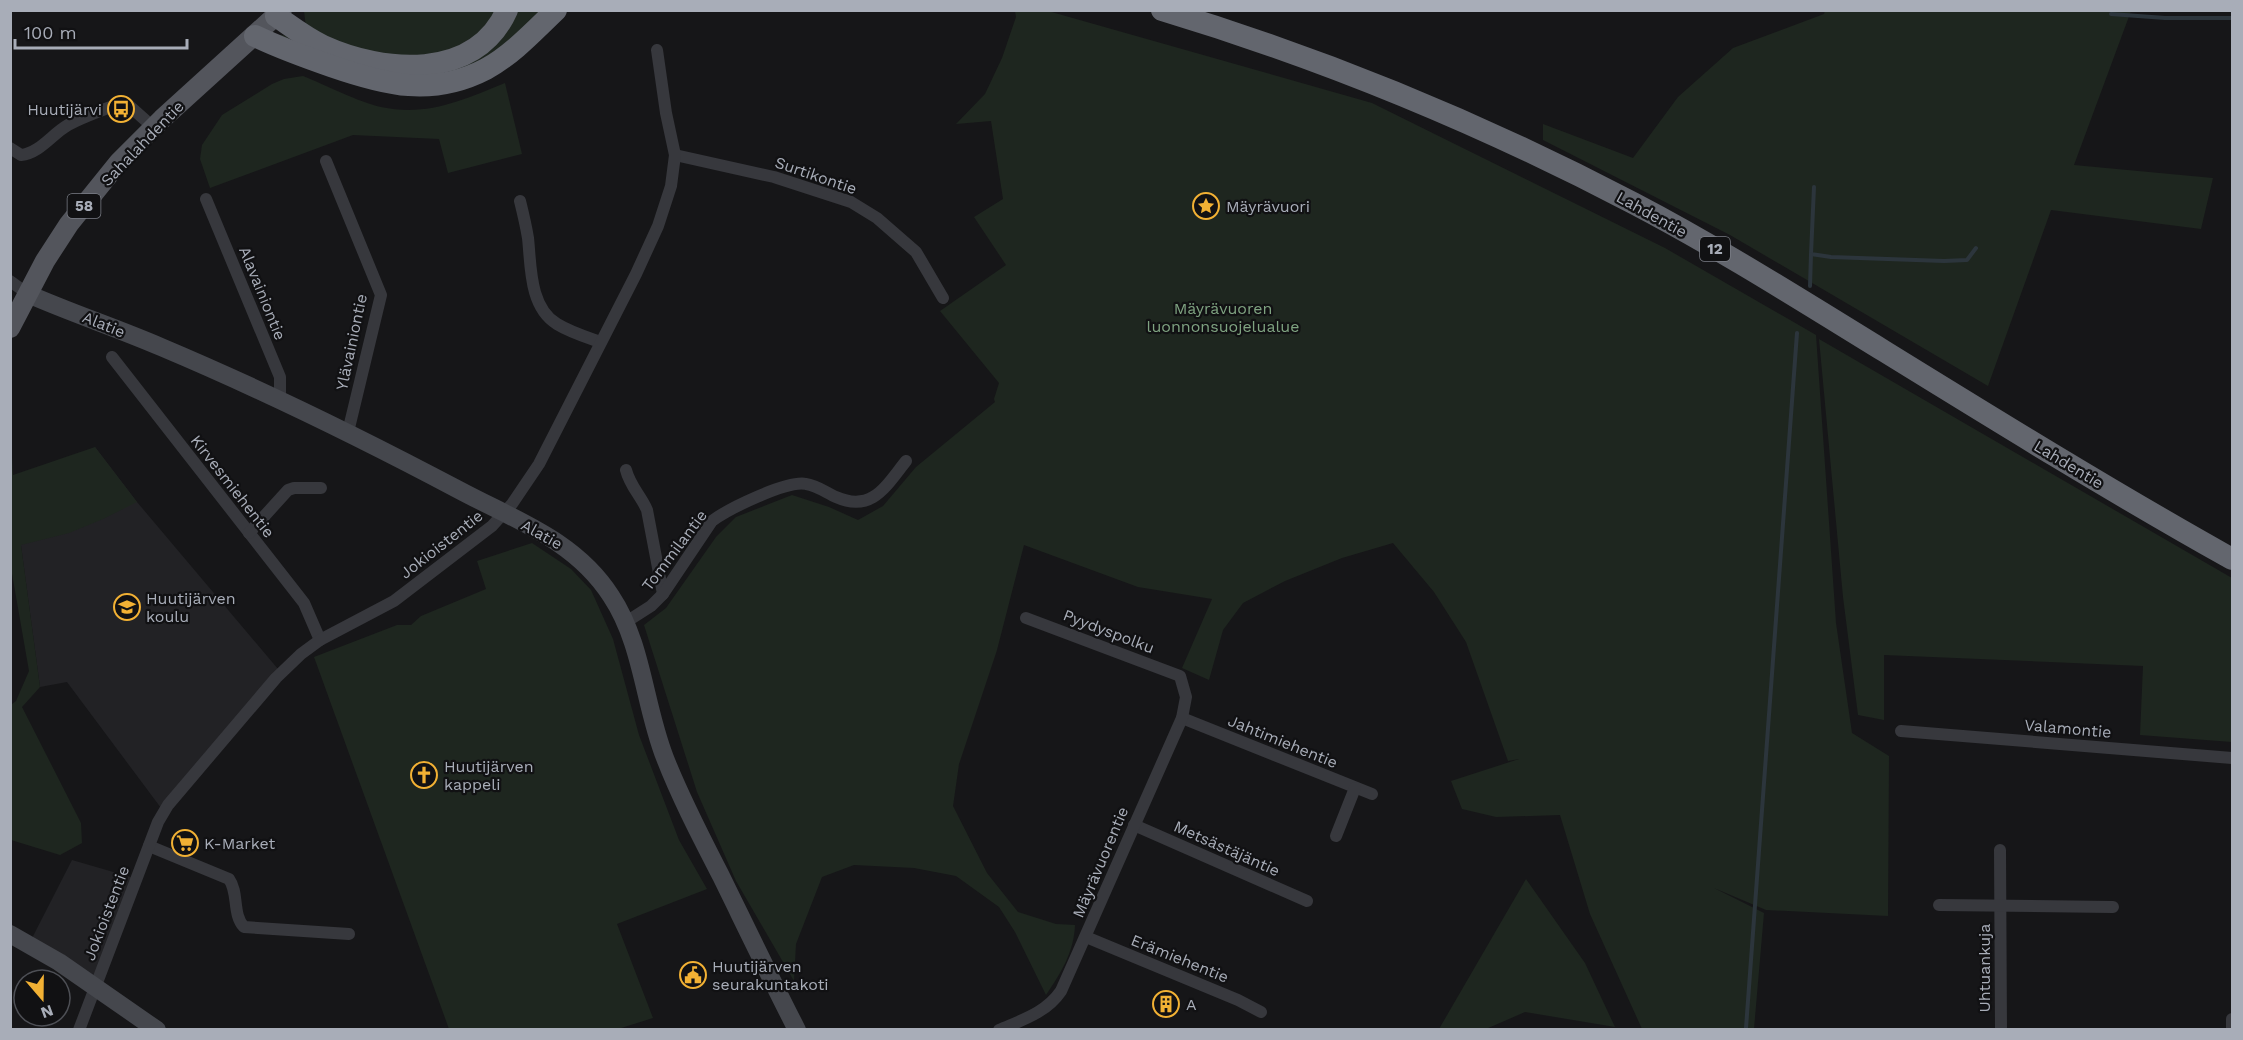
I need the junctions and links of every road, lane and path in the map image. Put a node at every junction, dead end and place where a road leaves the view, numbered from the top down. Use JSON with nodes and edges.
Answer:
{"nodes":[{"id":1,"x":507,"y":10,"type":"edge"},
{"id":2,"x":556,"y":10,"type":"edge"},
{"id":3,"x":1162,"y":10,"type":"edge"},
{"id":4,"x":279,"y":13,"type":"edge"},
{"id":5,"x":255,"y":36,"type":"junction"},
{"id":6,"x":657,"y":50,"type":"dead end"},
{"id":7,"x":153,"y":128,"type":"junction"},
{"id":8,"x":10,"y":148,"type":"edge"},
{"id":9,"x":675,"y":156,"type":"junction"},
{"id":10,"x":326,"y":161,"type":"dead end"},
{"id":11,"x":206,"y":199,"type":"dead end"},
{"id":12,"x":520,"y":201,"type":"dead end"},
{"id":13,"x":10,"y":281,"type":"edge"},
{"id":14,"x":28,"y":294,"type":"junction"},
{"id":15,"x":943,"y":298,"type":"dead end"},
{"id":16,"x":10,"y":328,"type":"edge"},
{"id":17,"x":600,"y":342,"type":"junction"},
{"id":18,"x":112,"y":357,"type":"dead end"},
{"id":19,"x":280,"y":401,"type":"junction"},
{"id":20,"x":348,"y":432,"type":"junction"},
{"id":21,"x":906,"y":461,"type":"dead end"},
{"id":22,"x":626,"y":470,"type":"dead end"},
{"id":23,"x":321,"y":488,"type":"dead end"},
{"id":24,"x":504,"y":513,"type":"junction"},
{"id":25,"x":249,"y":533,"type":"junction"},
{"id":26,"x":2232,"y":559,"type":"edge"},
{"id":27,"x":663,"y":594,"type":"junction"},
{"id":28,"x":1026,"y":618,"type":"dead end"},
{"id":29,"x":626,"y":622,"type":"junction"},
{"id":30,"x":321,"y":640,"type":"junction"},
{"id":31,"x":1180,"y":675,"type":"joint"},
{"id":32,"x":1182,"y":718,"type":"junction"},
{"id":33,"x":1901,"y":731,"type":"dead end"},
{"id":34,"x":2232,"y":758,"type":"edge"},
{"id":35,"x":1355,"y":788,"type":"junction"},
{"id":36,"x":1372,"y":794,"type":"dead end"},
{"id":37,"x":1134,"y":825,"type":"junction"},
{"id":38,"x":1336,"y":836,"type":"dead end"},
{"id":39,"x":149,"y":846,"type":"junction"},
{"id":40,"x":2000,"y":850,"type":"dead end"},
{"id":41,"x":1307,"y":901,"type":"dead end"},
{"id":42,"x":1939,"y":905,"type":"dead end"},
{"id":43,"x":2000,"y":906,"type":"junction"},
{"id":44,"x":2112,"y":907,"type":"dead end"},
{"id":45,"x":10,"y":934,"type":"edge"},
{"id":46,"x":349,"y":934,"type":"dead end"},
{"id":47,"x":1086,"y":937,"type":"junction"},
{"id":48,"x":96,"y":986,"type":"junction"},
{"id":49,"x":1261,"y":1012,"type":"dead end"},
{"id":50,"x":2232,"y":1019,"type":"edge"},
{"id":51,"x":79,"y":1029,"type":"edge"},
{"id":52,"x":157,"y":1029,"type":"edge"},
{"id":53,"x":797,"y":1029,"type":"edge"},
{"id":54,"x":999,"y":1029,"type":"edge"},
{"id":55,"x":2001,"y":1029,"type":"edge"},
{"id":56,"x":2232,"y":1029,"type":"edge"}],
"edges":[{"from":1,"to":4,"type":"highway"},
{"from":2,"to":5,"type":"highway"},
{"from":3,"to":26,"type":"highway","name":"Lahdentie","number":"12"},
{"from":4,"to":5,"type":"main road","name":"Sahalahdentie","number":"58"},
{"from":5,"to":7,"type":"main road","name":"Sahalahdentie","number":"58"},
{"from":6,"to":9,"type":"street","name":"Jokioistentie"},
{"from":7,"to":8,"type":"street"},
{"from":7,"to":14,"type":"main road","name":"Sahalahdentie","number":"58"},
{"from":9,"to":15,"type":"street","name":"Surtikontie"},
{"from":9,"to":17,"type":"street","name":"Jokioistentie"},
{"from":10,"to":20,"type":"street","name":"Ylävainiontie"},
{"from":11,"to":19,"type":"street","name":"Alavainiontie"},
{"from":12,"to":17,"type":"street"},
{"from":13,"to":14,"type":"street"},
{"from":14,"to":16,"type":"main road","name":"Sahalahdentie","number":"58"},
{"from":14,"to":19,"type":"street","name":"Alatie"},
{"from":17,"to":24,"type":"street","name":"Jokioistentie"},
{"from":18,"to":25,"type":"street","name":"Kirvesmiehentie"},
{"from":19,"to":20,"type":"street","name":"Alatie"},
{"from":20,"to":24,"type":"street","name":"Alatie"},
{"from":21,"to":27,"type":"street","name":"Tommilantie"},
{"from":22,"to":27,"type":"street"},
{"from":23,"to":25,"type":"street"},
{"from":24,"to":29,"type":"street","name":"Alatie"},
{"from":24,"to":30,"type":"street","name":"Jokioistentie"},
{"from":25,"to":30,"type":"street","name":"Kirvesmiehentie"},
{"from":27,"to":29,"type":"street","name":"Tommilantie"},
{"from":28,"to":31,"type":"street","name":"Pyydyspolku"},
{"from":29,"to":53,"type":"street","name":"Alatie"},
{"from":30,"to":39,"type":"street","name":"Jokioistentie"},
{"from":31,"to":32,"type":"street","name":"Mäyrävuorentie"},
{"from":32,"to":35,"type":"street","name":"Jahtimiehentie"},
{"from":32,"to":37,"type":"street","name":"Mäyrävuorentie"},
{"from":33,"to":34,"type":"street","name":"Valamontie"},
{"from":35,"to":36,"type":"street","name":"Jahtimiehentie"},
{"from":35,"to":38,"type":"street"},
{"from":37,"to":41,"type":"street","name":"Metsästäjäntie"},
{"from":37,"to":47,"type":"street","name":"Mäyrävuorentie"},
{"from":39,"to":46,"type":"street"},
{"from":39,"to":48,"type":"street","name":"Jokioistentie"},
{"from":40,"to":43,"type":"street","name":"Uhtuankuja"},
{"from":42,"to":43,"type":"street","name":"Uhtuankuja"},
{"from":43,"to":44,"type":"street","name":"Uhtuankuja"},
{"from":43,"to":55,"type":"street","name":"Uhtuankuja"},
{"from":45,"to":48,"type":"street"},
{"from":47,"to":49,"type":"street","name":"Erämiehentie"},
{"from":47,"to":54,"type":"street","name":"Mäyrävuorentie"},
{"from":48,"to":51,"type":"street","name":"Jokioistentie"},
{"from":48,"to":52,"type":"street"},
{"from":50,"to":56,"type":"street"}]}
